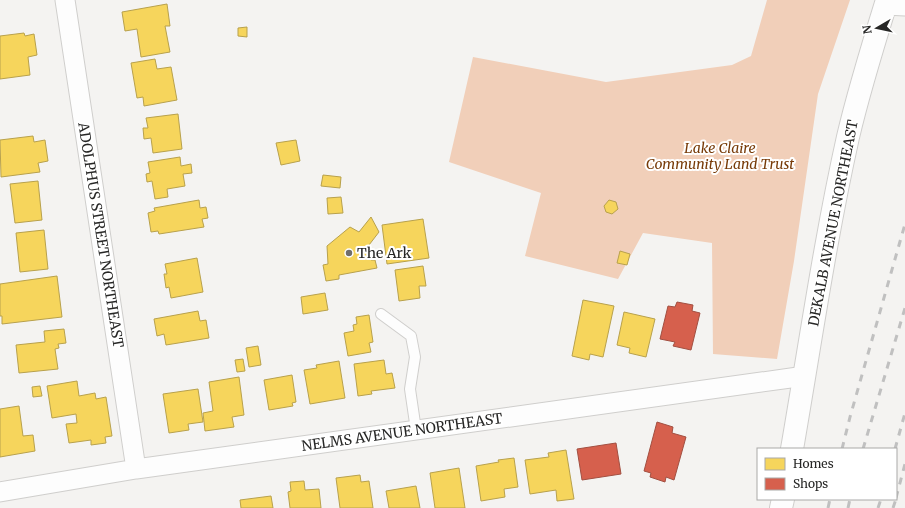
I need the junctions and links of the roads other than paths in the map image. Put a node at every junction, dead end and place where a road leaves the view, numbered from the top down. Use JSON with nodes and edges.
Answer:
{"nodes":[{"id":1,"x":65,"y":0,"type":"edge"},
{"id":2,"x":892,"y":4,"type":"edge"},
{"id":3,"x":381,"y":314,"type":"dead end"},
{"id":4,"x":805,"y":376,"type":"junction"},
{"id":5,"x":416,"y":430,"type":"junction"},
{"id":6,"x":792,"y":448,"type":"edge"},
{"id":7,"x":136,"y":469,"type":"junction"},
{"id":8,"x":0,"y":492,"type":"edge"}],
"edges":[{"from":1,"to":7,"type":"street","name":"ADOLPHUS STREET NORTHEAST"},
{"from":2,"to":4,"type":"main road","name":"DEKALB AVENUE NORTHEAST"},
{"from":3,"to":5,"type":"lane"},
{"from":4,"to":5,"type":"street","name":"NELMS AVENUE NORTHEAST"},
{"from":4,"to":6,"type":"main road","name":"DEKALB AVENUE NORTHEAST"},
{"from":5,"to":7,"type":"street","name":"NELMS AVENUE NORTHEAST"},
{"from":7,"to":8,"type":"street","name":"NELMS AVENUE NORTHEAST"}]}
